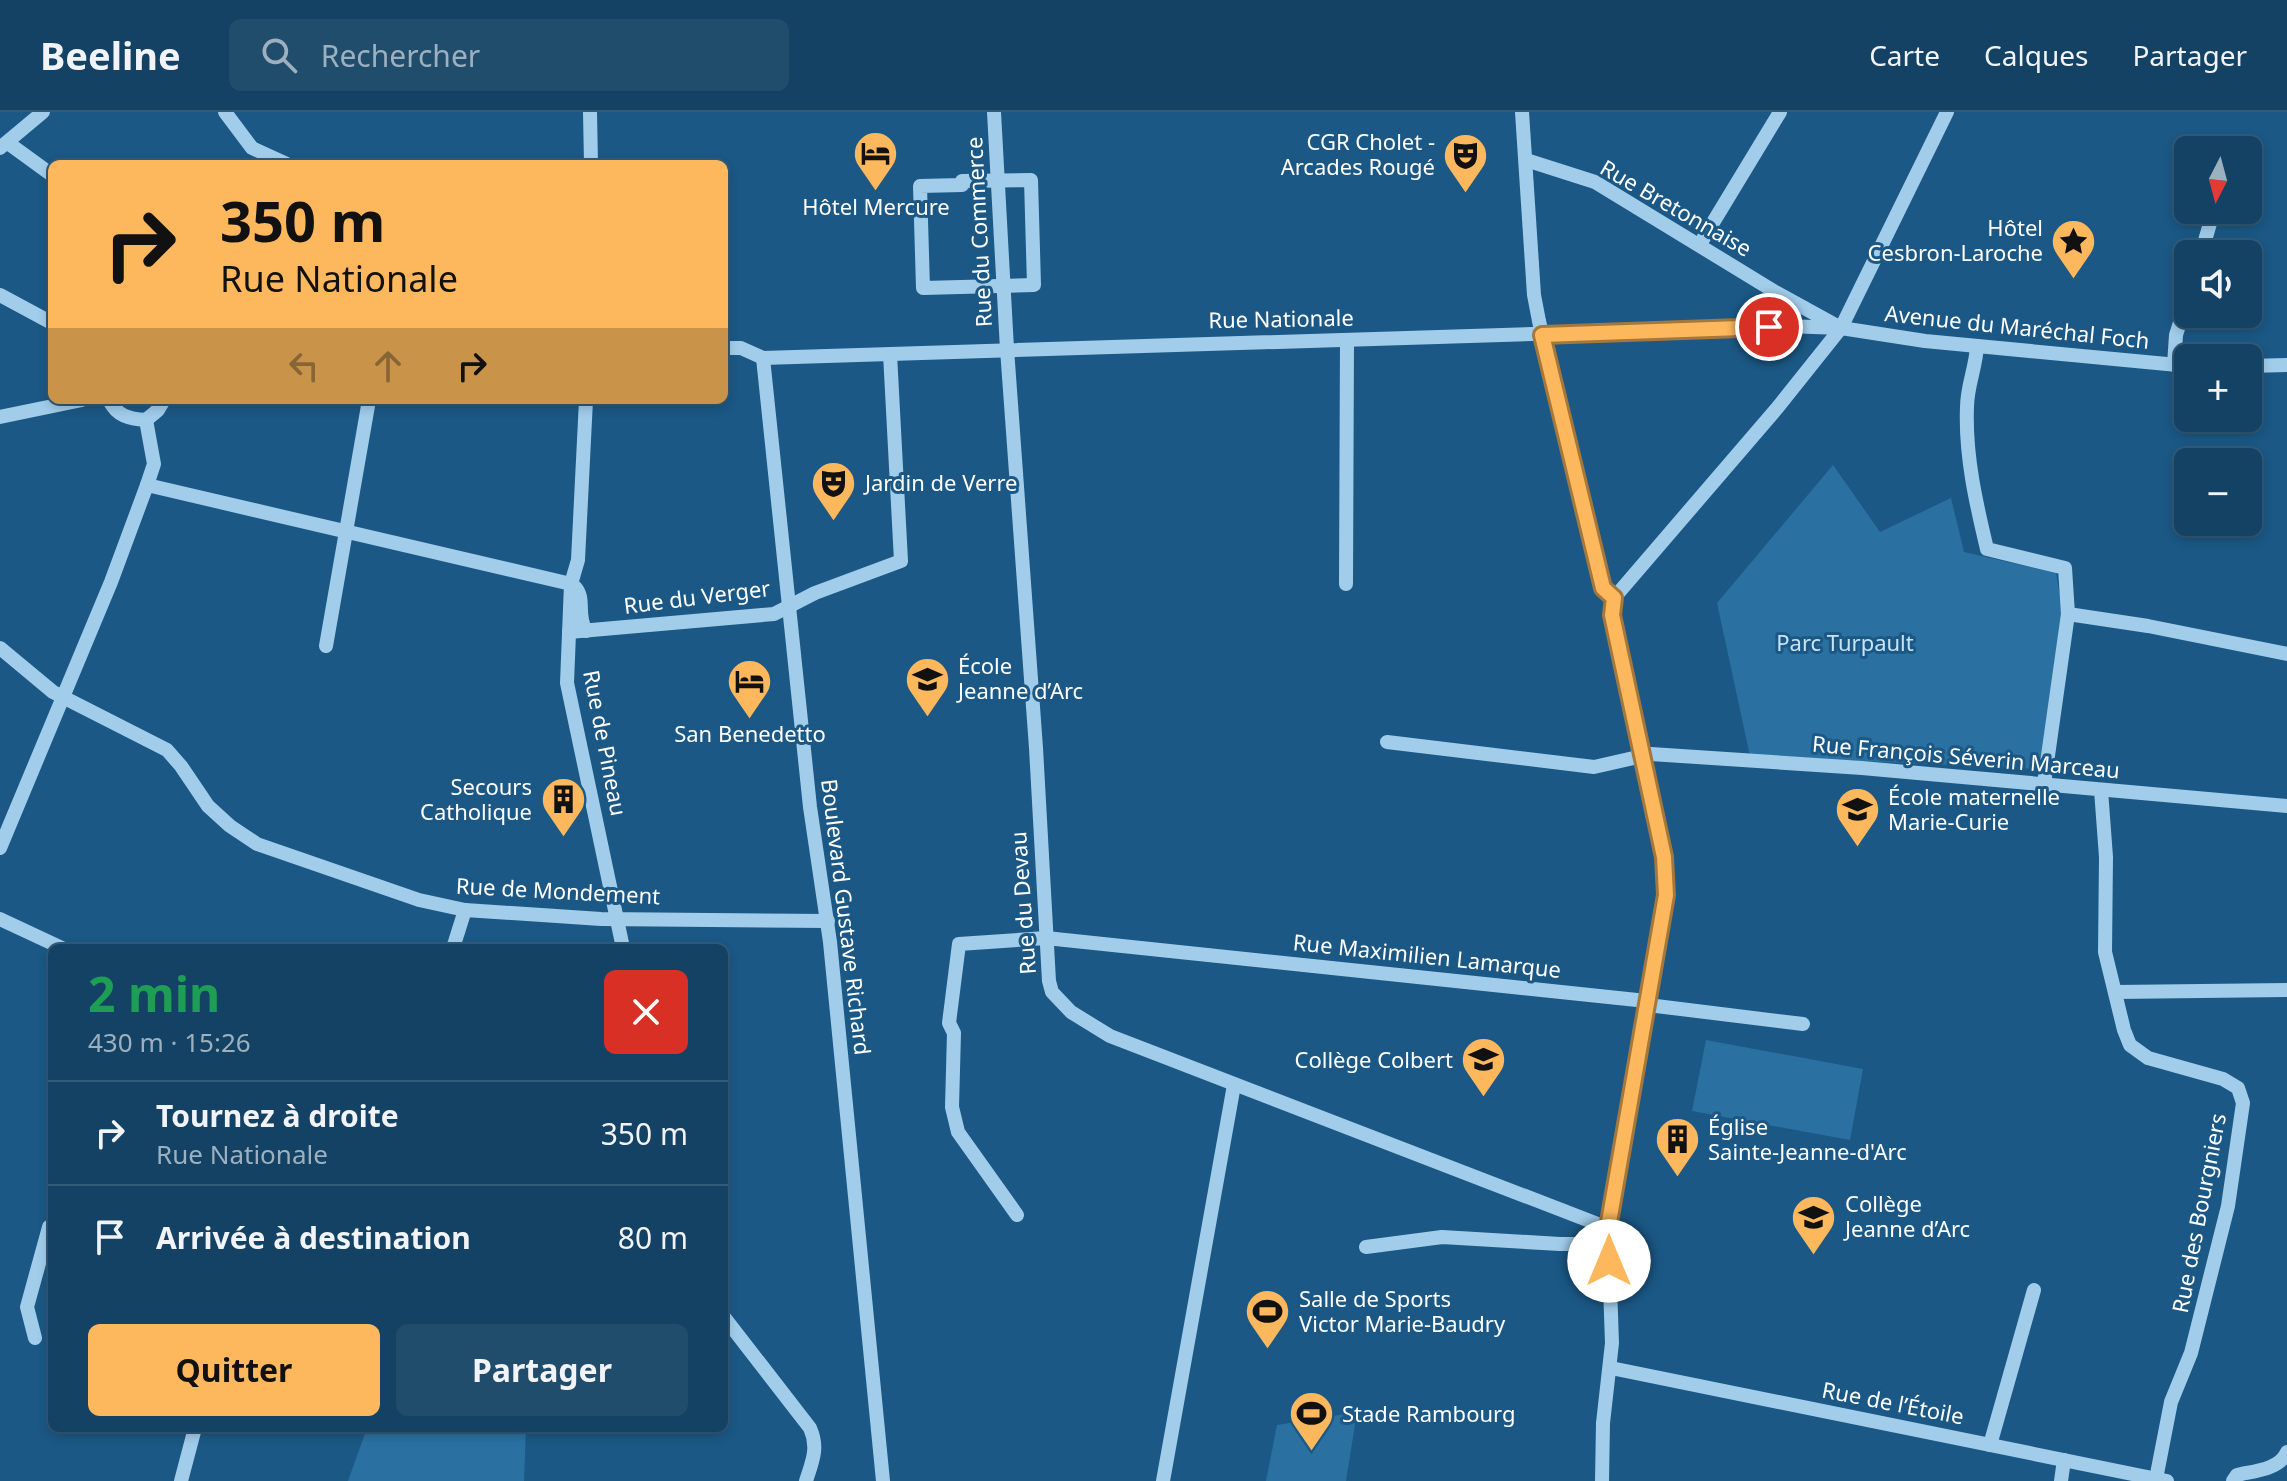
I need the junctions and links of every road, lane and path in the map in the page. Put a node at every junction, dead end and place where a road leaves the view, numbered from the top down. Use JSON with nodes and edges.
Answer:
{"nodes":[{"id":1,"x":43,"y":112,"type":"edge"},
{"id":2,"x":225,"y":112,"type":"edge"},
{"id":3,"x":590,"y":112,"type":"edge"},
{"id":4,"x":994,"y":112,"type":"edge"},
{"id":5,"x":1522,"y":112,"type":"edge"},
{"id":6,"x":1780,"y":112,"type":"edge"},
{"id":7,"x":1947,"y":112,"type":"edge"},
{"id":8,"x":4,"y":146,"type":"edge"},
{"id":9,"x":252,"y":148,"type":"junction"},
{"id":10,"x":249,"y":160,"type":"edge"},
{"id":11,"x":278,"y":160,"type":"edge"},
{"id":12,"x":591,"y":160,"type":"edge"},
{"id":13,"x":1526,"y":160,"type":"junction"},
{"id":14,"x":48,"y":173,"type":"edge"},
{"id":15,"x":998,"y":181,"type":"junction"},
{"id":16,"x":1700,"y":244,"type":"junction"},
{"id":17,"x":1004,"y":286,"type":"junction"},
{"id":18,"x":0,"y":295,"type":"edge"},
{"id":19,"x":48,"y":321,"type":"edge"},
{"id":20,"x":1841,"y":328,"type":"junction"},
{"id":21,"x":1542,"y":335,"type":"junction"},
{"id":22,"x":1347,"y":340,"type":"junction"},
{"id":23,"x":1977,"y":346,"type":"junction"},
{"id":24,"x":728,"y":348,"type":"edge"},
{"id":25,"x":1007,"y":349,"type":"junction"},
{"id":26,"x":890,"y":354,"type":"junction"},
{"id":27,"x":763,"y":358,"type":"junction"},
{"id":28,"x":2174,"y":365,"type":"edge"},
{"id":29,"x":2287,"y":365,"type":"edge"},
{"id":30,"x":2262,"y":366,"type":"edge"},
{"id":31,"x":63,"y":404,"type":"edge"},
{"id":32,"x":111,"y":404,"type":"edge"},
{"id":33,"x":162,"y":404,"type":"edge"},
{"id":34,"x":368,"y":404,"type":"edge"},
{"id":35,"x":586,"y":404,"type":"edge"},
{"id":36,"x":0,"y":417,"type":"edge"},
{"id":37,"x":146,"y":420,"type":"junction"},
{"id":38,"x":147,"y":485,"type":"junction"},
{"id":39,"x":346,"y":531,"type":"junction"},
{"id":40,"x":571,"y":584,"type":"junction"},
{"id":41,"x":1346,"y":584,"type":"dead end"},
{"id":42,"x":1614,"y":598,"type":"junction"},
{"id":43,"x":788,"y":607,"type":"junction"},
{"id":44,"x":2068,"y":614,"type":"junction"},
{"id":45,"x":586,"y":631,"type":"junction"},
{"id":46,"x":569,"y":632,"type":"junction"},
{"id":47,"x":326,"y":646,"type":"dead end"},
{"id":48,"x":0,"y":648,"type":"edge"},
{"id":49,"x":2287,"y":654,"type":"edge"},
{"id":50,"x":63,"y":697,"type":"junction"},
{"id":51,"x":1387,"y":742,"type":"dead end"},
{"id":52,"x":1642,"y":755,"type":"junction"},
{"id":53,"x":2044,"y":784,"type":"junction"},
{"id":54,"x":2101,"y":790,"type":"junction"},
{"id":55,"x":2287,"y":806,"type":"edge"},
{"id":56,"x":2,"y":839,"type":"edge"},
{"id":57,"x":465,"y":910,"type":"junction"},
{"id":58,"x":617,"y":918,"type":"junction"},
{"id":59,"x":0,"y":919,"type":"edge"},
{"id":60,"x":828,"y":921,"type":"junction"},
{"id":61,"x":1046,"y":938,"type":"junction"},
{"id":62,"x":53,"y":944,"type":"edge"},
{"id":63,"x":455,"y":944,"type":"edge"},
{"id":64,"x":622,"y":944,"type":"edge"},
{"id":65,"x":2287,"y":990,"type":"edge"},
{"id":66,"x":2115,"y":992,"type":"junction"},
{"id":67,"x":1648,"y":1005,"type":"junction"},
{"id":68,"x":1803,"y":1024,"type":"dead end"},
{"id":69,"x":1234,"y":1085,"type":"junction"},
{"id":70,"x":1017,"y":1215,"type":"dead end"},
{"id":71,"x":48,"y":1231,"type":"edge"},
{"id":72,"x":1608,"y":1236,"type":"junction"},
{"id":73,"x":1366,"y":1247,"type":"dead end"},
{"id":74,"x":2034,"y":1290,"type":"dead end"},
{"id":75,"x":728,"y":1322,"type":"edge"},
{"id":76,"x":35,"y":1338,"type":"dead end"},
{"id":77,"x":1611,"y":1368,"type":"junction"},
{"id":78,"x":194,"y":1432,"type":"edge"},
{"id":79,"x":1990,"y":1445,"type":"junction"},
{"id":80,"x":2287,"y":1452,"type":"edge"},
{"id":81,"x":2064,"y":1460,"type":"junction"},
{"id":82,"x":2162,"y":1480,"type":"edge"},
{"id":83,"x":181,"y":1481,"type":"edge"},
{"id":84,"x":806,"y":1481,"type":"edge"},
{"id":85,"x":883,"y":1481,"type":"edge"},
{"id":86,"x":1163,"y":1481,"type":"edge"},
{"id":87,"x":1602,"y":1481,"type":"edge"},
{"id":88,"x":2061,"y":1481,"type":"edge"},
{"id":89,"x":2233,"y":1481,"type":"edge"}],
"edges":[{"from":1,"to":8,"type":"street"},
{"from":2,"to":9,"type":"street"},
{"from":3,"to":12,"type":"street"},
{"from":4,"to":15,"type":"street","name":"Rue du Commerce"},
{"from":5,"to":13,"type":"street"},
{"from":6,"to":16,"type":"street"},
{"from":7,"to":20,"type":"street"},
{"from":8,"to":14,"type":"street"},
{"from":9,"to":10,"type":"street"},
{"from":9,"to":11,"type":"street"},
{"from":13,"to":16,"type":"street","name":"Rue Bretonnaise"},
{"from":13,"to":21,"type":"street"},
{"from":15,"to":17,"type":"street","name":"Rue du Commerce"},
{"from":15,"to":17,"type":"street"},
{"from":15,"to":17,"type":"street"},
{"from":16,"to":20,"type":"street","name":"Rue Bretonnaise"},
{"from":17,"to":25,"type":"street","name":"Rue du Commerce"},
{"from":18,"to":19,"type":"street"},
{"from":20,"to":21,"type":"street","name":"Rue Nationale"},
{"from":20,"to":23,"type":"street","name":"Avenue du Maréchal Foch"},
{"from":20,"to":42,"type":"street"},
{"from":21,"to":22,"type":"street","name":"Rue Nationale"},
{"from":21,"to":42,"type":"street"},
{"from":22,"to":25,"type":"street","name":"Rue Nationale"},
{"from":22,"to":41,"type":"street"},
{"from":23,"to":28,"type":"street","name":"Avenue du Maréchal Foch"},
{"from":23,"to":44,"type":"street"},
{"from":24,"to":27,"type":"street","name":"Rue Nationale"},
{"from":25,"to":26,"type":"street","name":"Rue Nationale"},
{"from":25,"to":61,"type":"street","name":"Rue du Devau"},
{"from":26,"to":27,"type":"street","name":"Rue Nationale"},
{"from":26,"to":43,"type":"street","name":"Rue du Verger"},
{"from":27,"to":43,"type":"street","name":"Boulevard Gustave Richard"},
{"from":29,"to":30,"type":"street"},
{"from":31,"to":36,"type":"street"},
{"from":32,"to":37,"type":"street"},
{"from":33,"to":37,"type":"street"},
{"from":34,"to":39,"type":"street"},
{"from":35,"to":40,"type":"street","name":"Rue de Pineau"},
{"from":37,"to":38,"type":"street"},
{"from":38,"to":39,"type":"street"},
{"from":38,"to":50,"type":"street"},
{"from":39,"to":40,"type":"street"},
{"from":39,"to":47,"type":"street"},
{"from":40,"to":45,"type":"street"},
{"from":40,"to":46,"type":"street","name":"Rue de Pineau"},
{"from":42,"to":52,"type":"street"},
{"from":43,"to":45,"type":"street","name":"Rue du Verger"},
{"from":43,"to":60,"type":"street","name":"Boulevard Gustave Richard"},
{"from":44,"to":49,"type":"street"},
{"from":44,"to":53,"type":"street"},
{"from":45,"to":46,"type":"street","name":"Rue du Verger"},
{"from":46,"to":58,"type":"street","name":"Rue de Pineau"},
{"from":48,"to":50,"type":"street","name":"Rue de Mondement"},
{"from":50,"to":56,"type":"street"},
{"from":50,"to":57,"type":"street","name":"Rue de Mondement"},
{"from":51,"to":52,"type":"street","name":"Rue François Séverin Marceau"},
{"from":52,"to":53,"type":"street","name":"Rue François Séverin Marceau"},
{"from":52,"to":67,"type":"street"},
{"from":53,"to":54,"type":"street","name":"Rue François Séverin Marceau"},
{"from":54,"to":55,"type":"street","name":"Rue François Séverin Marceau"},
{"from":54,"to":66,"type":"street","name":"Rue des Bourgniers"},
{"from":57,"to":58,"type":"street","name":"Rue de Mondement"},
{"from":57,"to":63,"type":"street"},
{"from":58,"to":60,"type":"street","name":"Rue de Mondement"},
{"from":58,"to":64,"type":"street","name":"Rue de Pineau"},
{"from":59,"to":62,"type":"street"},
{"from":60,"to":85,"type":"street","name":"Boulevard Gustave Richard"},
{"from":61,"to":67,"type":"street","name":"Rue Maximilien Lamarque"},
{"from":61,"to":69,"type":"street","name":"Rue du Devau"},
{"from":61,"to":70,"type":"street","name":"Rue Maximilien Lamarque"},
{"from":65,"to":66,"type":"street"},
{"from":66,"to":82,"type":"street","name":"Rue des Bourgniers"},
{"from":67,"to":68,"type":"street","name":"Rue Maximilien Lamarque"},
{"from":67,"to":72,"type":"street"},
{"from":69,"to":72,"type":"street","name":"Rue du Devau"},
{"from":69,"to":86,"type":"street"},
{"from":71,"to":76,"type":"street"},
{"from":72,"to":73,"type":"street"},
{"from":72,"to":77,"type":"street"},
{"from":74,"to":79,"type":"street"},
{"from":75,"to":84,"type":"street"},
{"from":77,"to":79,"type":"street","name":"Rue de l’Étoile"},
{"from":77,"to":87,"type":"street"},
{"from":78,"to":83,"type":"street"},
{"from":79,"to":81,"type":"street","name":"Rue de l’Étoile"},
{"from":80,"to":89,"type":"street"},
{"from":81,"to":82,"type":"street","name":"Rue de l’Étoile"},
{"from":81,"to":88,"type":"street"}]}
